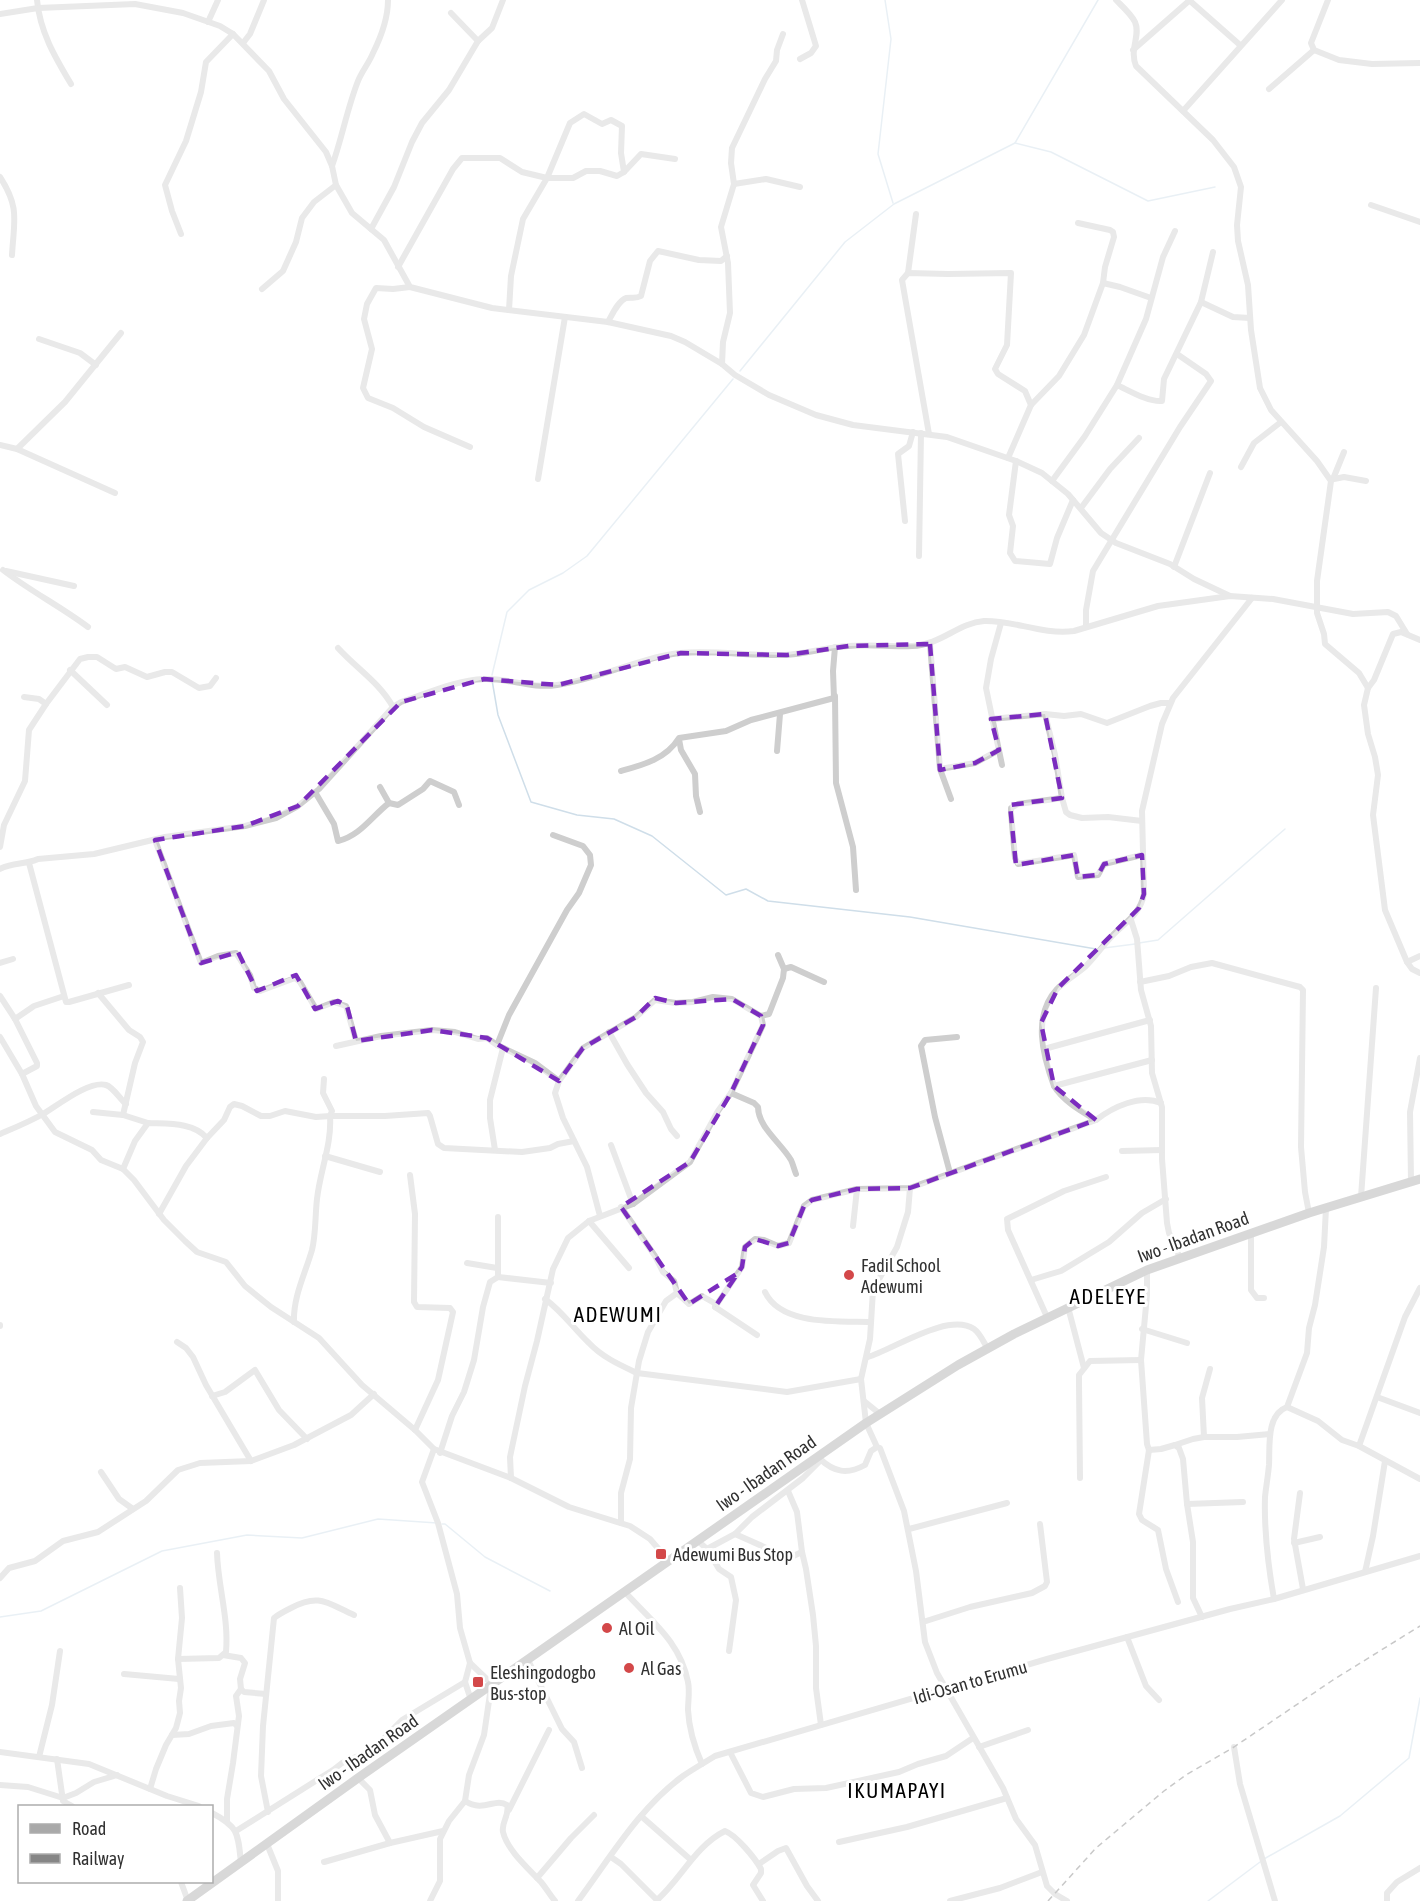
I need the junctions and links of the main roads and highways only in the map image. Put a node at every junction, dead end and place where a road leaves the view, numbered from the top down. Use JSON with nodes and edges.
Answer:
{"nodes":[{"id":1,"x":1416,"y":1180,"type":"edge"},
{"id":2,"x":213,"y":1883,"type":"edge"},
{"id":3,"x":213,"y":1883,"type":"edge"},
{"id":4,"x":187,"y":1901,"type":"edge"}],
"edges":[{"from":1,"to":2,"type":"main road","name":"Iwo - Ibadan Road"},
{"from":3,"to":4,"type":"main road","name":"Iwo - Ibadan Road"}]}
